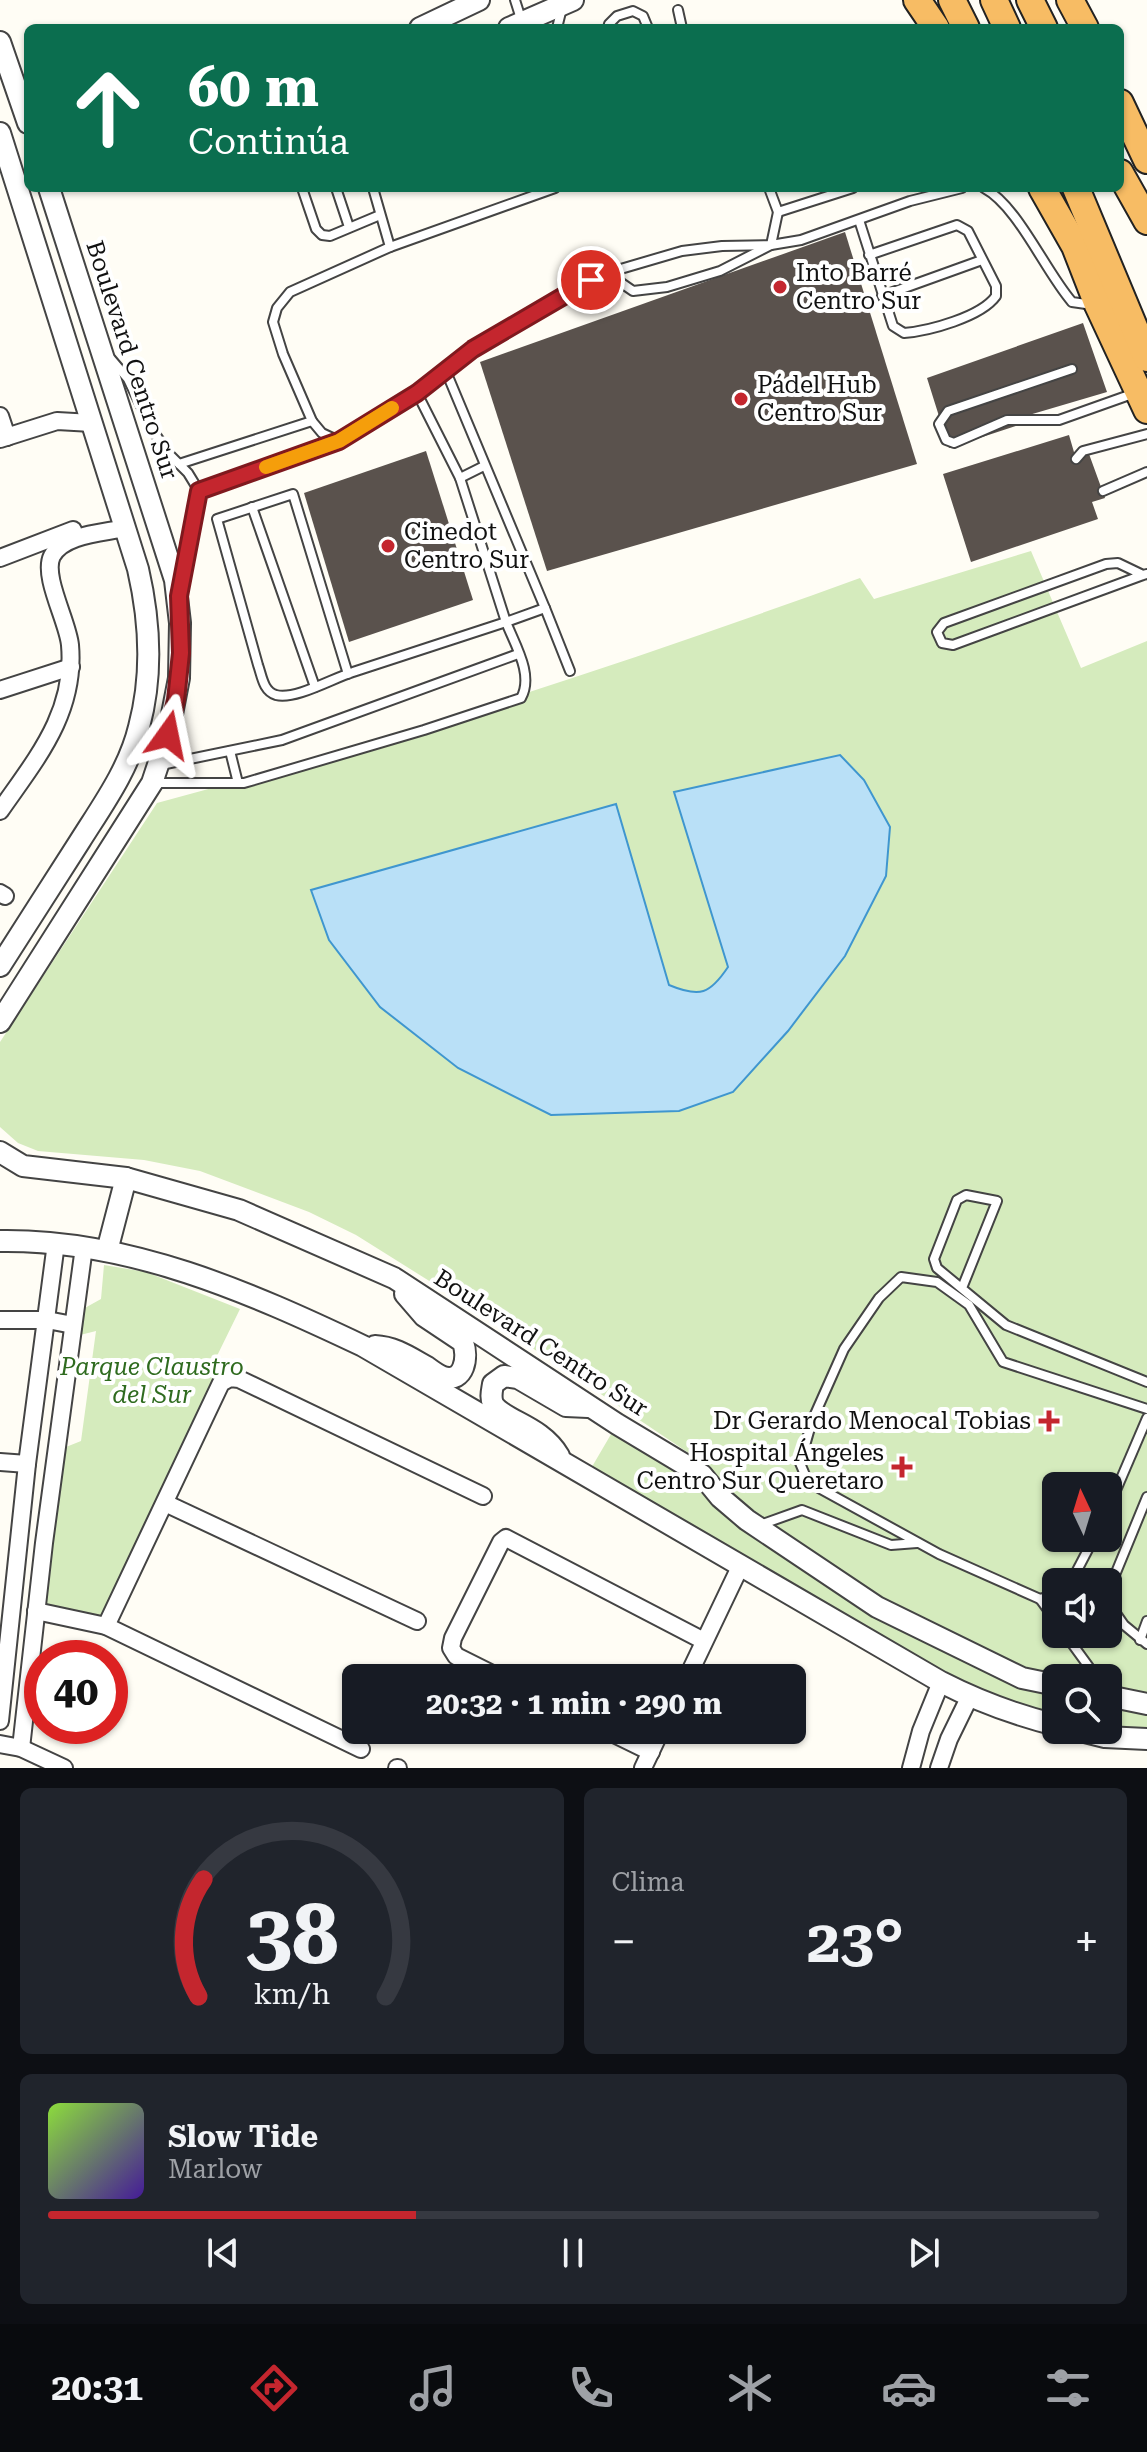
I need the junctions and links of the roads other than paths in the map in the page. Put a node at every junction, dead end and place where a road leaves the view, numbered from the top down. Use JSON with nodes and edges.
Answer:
{"nodes":[{"id":1,"x":479,"y":0,"type":"edge"},
{"id":2,"x":515,"y":0,"type":"edge"},
{"id":3,"x":952,"y":0,"type":"edge"},
{"id":4,"x":994,"y":0,"type":"edge"},
{"id":5,"x":1030,"y":0,"type":"edge"},
{"id":6,"x":566,"y":2,"type":"edge"},
{"id":7,"x":678,"y":10,"type":"dead end"},
{"id":8,"x":428,"y":24,"type":"edge"},
{"id":9,"x":519,"y":24,"type":"edge"},
{"id":10,"x":523,"y":24,"type":"edge"},
{"id":11,"x":558,"y":24,"type":"edge"},
{"id":12,"x":609,"y":24,"type":"edge"},
{"id":13,"x":646,"y":24,"type":"edge"},
{"id":14,"x":681,"y":24,"type":"edge"},
{"id":15,"x":964,"y":24,"type":"edge"},
{"id":16,"x":1005,"y":24,"type":"edge"},
{"id":17,"x":1042,"y":24,"type":"edge"},
{"id":18,"x":0,"y":42,"type":"edge"},
{"id":19,"x":24,"y":101,"type":"edge"},
{"id":20,"x":1124,"y":111,"type":"edge"},
{"id":21,"x":0,"y":133,"type":"edge"},
{"id":22,"x":1147,"y":160,"type":"edge"},
{"id":23,"x":21,"y":174,"type":"edge"},
{"id":24,"x":1124,"y":180,"type":"edge"},
{"id":25,"x":45,"y":192,"type":"edge"},
{"id":26,"x":54,"y":192,"type":"edge"},
{"id":27,"x":303,"y":192,"type":"edge"},
{"id":28,"x":337,"y":192,"type":"edge"},
{"id":29,"x":374,"y":192,"type":"edge"},
{"id":30,"x":544,"y":192,"type":"edge"},
{"id":31,"x":770,"y":192,"type":"edge"},
{"id":32,"x":840,"y":192,"type":"edge"},
{"id":33,"x":946,"y":192,"type":"edge"},
{"id":34,"x":992,"y":192,"type":"edge"},
{"id":35,"x":1044,"y":192,"type":"edge"},
{"id":36,"x":1078,"y":192,"type":"edge"},
{"id":37,"x":21,"y":201,"type":"junction"},
{"id":38,"x":778,"y":212,"type":"junction"},
{"id":39,"x":380,"y":215,"type":"junction"},
{"id":40,"x":859,"y":220,"type":"junction"},
{"id":41,"x":1147,"y":221,"type":"edge"},
{"id":42,"x":349,"y":227,"type":"junction"},
{"id":43,"x":771,"y":245,"type":"junction"},
{"id":44,"x":390,"y":247,"type":"junction"},
{"id":45,"x":869,"y":255,"type":"junction"},
{"id":46,"x":982,"y":260,"type":"junction"},
{"id":47,"x":607,"y":273,"type":"junction"},
{"id":48,"x":882,"y":296,"type":"junction"},
{"id":49,"x":1098,"y":305,"type":"junction"},
{"id":50,"x":100,"y":345,"type":"junction"},
{"id":51,"x":1147,"y":358,"type":"edge"},
{"id":52,"x":445,"y":369,"type":"junction"},
{"id":53,"x":1072,"y":369,"type":"dead end"},
{"id":54,"x":417,"y":393,"type":"junction"},
{"id":55,"x":83,"y":397,"type":"junction"},
{"id":56,"x":1143,"y":401,"type":"edge"},
{"id":57,"x":0,"y":416,"type":"edge"},
{"id":58,"x":57,"y":421,"type":"junction"},
{"id":59,"x":312,"y":421,"type":"junction"},
{"id":60,"x":92,"y":423,"type":"junction"},
{"id":61,"x":1147,"y":434,"type":"edge"},
{"id":62,"x":3,"y":438,"type":"edge"},
{"id":63,"x":339,"y":441,"type":"junction"},
{"id":64,"x":1076,"y":459,"type":"dead end"},
{"id":65,"x":179,"y":464,"type":"junction"},
{"id":66,"x":484,"y":466,"type":"junction"},
{"id":67,"x":1147,"y":472,"type":"edge"},
{"id":68,"x":460,"y":478,"type":"junction"},
{"id":69,"x":199,"y":491,"type":"junction"},
{"id":70,"x":1103,"y":491,"type":"dead end"},
{"id":71,"x":252,"y":507,"type":"junction"},
{"id":72,"x":123,"y":523,"type":"junction"},
{"id":73,"x":0,"y":558,"type":"edge"},
{"id":74,"x":1145,"y":575,"type":"edge"},
{"id":75,"x":179,"y":596,"type":"junction"},
{"id":76,"x":545,"y":608,"type":"junction"},
{"id":77,"x":506,"y":622,"type":"junction"},
{"id":78,"x":518,"y":654,"type":"junction"},
{"id":79,"x":71,"y":667,"type":"junction"},
{"id":80,"x":570,"y":671,"type":"dead end"},
{"id":81,"x":348,"y":674,"type":"junction"},
{"id":82,"x":315,"y":687,"type":"junction"},
{"id":83,"x":0,"y":690,"type":"edge"},
{"id":84,"x":230,"y":751,"type":"junction"},
{"id":85,"x":155,"y":774,"type":"junction"},
{"id":86,"x":238,"y":783,"type":"junction"},
{"id":87,"x":0,"y":811,"type":"edge"},
{"id":88,"x":0,"y":966,"type":"edge"},
{"id":89,"x":0,"y":1022,"type":"edge"},
{"id":90,"x":0,"y":1152,"type":"edge"},
{"id":91,"x":23,"y":1166,"type":"junction"},
{"id":92,"x":0,"y":1169,"type":"edge"},
{"id":93,"x":126,"y":1178,"type":"junction"},
{"id":94,"x":0,"y":1241,"type":"edge"},
{"id":95,"x":56,"y":1243,"type":"junction"},
{"id":96,"x":84,"y":1247,"type":"junction"},
{"id":97,"x":107,"y":1251,"type":"junction"},
{"id":98,"x":394,"y":1278,"type":"junction"},
{"id":99,"x":962,"y":1288,"type":"junction"},
{"id":100,"x":999,"y":1318,"type":"junction"},
{"id":101,"x":0,"y":1320,"type":"edge"},
{"id":102,"x":47,"y":1320,"type":"junction"},
{"id":103,"x":73,"y":1325,"type":"junction"},
{"id":104,"x":989,"y":1338,"type":"junction"},
{"id":105,"x":363,"y":1346,"type":"junction"},
{"id":106,"x":1147,"y":1382,"type":"edge"},
{"id":107,"x":592,"y":1407,"type":"junction"},
{"id":108,"x":1147,"y":1409,"type":"edge"},
{"id":109,"x":1147,"y":1418,"type":"edge"},
{"id":110,"x":0,"y":1462,"type":"edge"},
{"id":111,"x":27,"y":1464,"type":"junction"},
{"id":112,"x":563,"y":1464,"type":"junction"},
{"id":113,"x":1122,"y":1476,"type":"edge"},
{"id":114,"x":483,"y":1496,"type":"dead end"},
{"id":115,"x":1147,"y":1497,"type":"edge"},
{"id":116,"x":165,"y":1503,"type":"junction"},
{"id":117,"x":756,"y":1526,"type":"junction"},
{"id":118,"x":18,"y":1542,"type":"junction"},
{"id":119,"x":44,"y":1543,"type":"junction"},
{"id":120,"x":918,"y":1543,"type":"junction"},
{"id":121,"x":740,"y":1567,"type":"junction"},
{"id":122,"x":1118,"y":1568,"type":"edge"},
{"id":123,"x":1040,"y":1599,"type":"joint"},
{"id":124,"x":1042,"y":1602,"type":"edge"},
{"id":125,"x":6,"y":1606,"type":"edge"},
{"id":126,"x":36,"y":1611,"type":"junction"},
{"id":127,"x":417,"y":1621,"type":"dead end"},
{"id":128,"x":1147,"y":1621,"type":"edge"},
{"id":129,"x":1122,"y":1622,"type":"edge"},
{"id":130,"x":106,"y":1626,"type":"junction"},
{"id":131,"x":704,"y":1641,"type":"junction"},
{"id":132,"x":1144,"y":1642,"type":"edge"},
{"id":133,"x":472,"y":1664,"type":"edge"},
{"id":134,"x":693,"y":1664,"type":"edge"},
{"id":135,"x":941,"y":1682,"type":"junction"},
{"id":136,"x":1042,"y":1682,"type":"edge"},
{"id":137,"x":970,"y":1696,"type":"junction"},
{"id":138,"x":1122,"y":1698,"type":"edge"},
{"id":139,"x":1147,"y":1704,"type":"edge"},
{"id":140,"x":0,"y":1721,"type":"edge"},
{"id":141,"x":1042,"y":1721,"type":"edge"},
{"id":142,"x":1122,"y":1738,"type":"edge"},
{"id":143,"x":1147,"y":1739,"type":"edge"},
{"id":144,"x":0,"y":1744,"type":"edge"},
{"id":145,"x":625,"y":1744,"type":"edge"},
{"id":146,"x":21,"y":1748,"type":"junction"},
{"id":147,"x":361,"y":1749,"type":"dead end"},
{"id":148,"x":647,"y":1760,"type":"edge"},
{"id":149,"x":64,"y":1768,"type":"edge"},
{"id":150,"x":911,"y":1768,"type":"edge"},
{"id":151,"x":939,"y":1768,"type":"edge"}],
"edges":[{"from":1,"to":8,"type":"street"},
{"from":2,"to":9,"type":"lane"},
{"from":3,"to":15,"type":"highway"},
{"from":4,"to":16,"type":"highway"},
{"from":5,"to":17,"type":"highway"},
{"from":6,"to":10,"type":"street"},
{"from":6,"to":11,"type":"lane"},
{"from":7,"to":14,"type":"lane"},
{"from":12,"to":13,"type":"lane"},
{"from":18,"to":19,"type":"street"},
{"from":20,"to":22,"type":"highway"},
{"from":21,"to":23,"type":"street"},
{"from":23,"to":37,"type":"street"},
{"from":24,"to":41,"type":"highway"},
{"from":25,"to":37,"type":"street"},
{"from":26,"to":50,"type":"street","name":"Boulevard Centro Sur"},
{"from":27,"to":42,"type":"lane"},
{"from":28,"to":42,"type":"lane"},
{"from":29,"to":39,"type":"lane"},
{"from":30,"to":44,"type":"lane"},
{"from":31,"to":38,"type":"lane"},
{"from":32,"to":38,"type":"lane"},
{"from":33,"to":40,"type":"lane"},
{"from":34,"to":49,"type":"lane"},
{"from":35,"to":49,"type":"highway"},
{"from":36,"to":51,"type":"highway"},
{"from":37,"to":55,"type":"street"},
{"from":38,"to":43,"type":"lane"},
{"from":39,"to":42,"type":"lane"},
{"from":39,"to":44,"type":"lane"},
{"from":40,"to":43,"type":"lane"},
{"from":40,"to":45,"type":"lane"},
{"from":43,"to":47,"type":"lane"},
{"from":43,"to":47,"type":"lane"},
{"from":44,"to":59,"type":"lane"},
{"from":45,"to":46,"type":"lane"},
{"from":45,"to":48,"type":"lane"},
{"from":46,"to":48,"type":"lane"},
{"from":46,"to":48,"type":"lane"},
{"from":47,"to":52,"type":"lane"},
{"from":49,"to":56,"type":"highway"},
{"from":50,"to":65,"type":"lane"},
{"from":50,"to":75,"type":"street","name":"Boulevard Centro Sur"},
{"from":52,"to":54,"type":"lane"},
{"from":52,"to":66,"type":"lane"},
{"from":53,"to":56,"type":"lane"},
{"from":54,"to":63,"type":"lane"},
{"from":54,"to":68,"type":"lane"},
{"from":55,"to":58,"type":"street"},
{"from":55,"to":60,"type":"street"},
{"from":57,"to":62,"type":"street"},
{"from":58,"to":60,"type":"street"},
{"from":58,"to":62,"type":"street"},
{"from":59,"to":63,"type":"lane"},
{"from":59,"to":65,"type":"lane"},
{"from":60,"to":72,"type":"street"},
{"from":61,"to":64,"type":"lane"},
{"from":63,"to":69,"type":"lane"},
{"from":65,"to":69,"type":"lane"},
{"from":66,"to":68,"type":"lane"},
{"from":66,"to":76,"type":"lane"},
{"from":67,"to":70,"type":"lane"},
{"from":68,"to":77,"type":"lane"},
{"from":69,"to":75,"type":"lane"},
{"from":71,"to":81,"type":"lane"},
{"from":71,"to":82,"type":"lane"},
{"from":71,"to":82,"type":"lane"},
{"from":72,"to":73,"type":"street"},
{"from":72,"to":79,"type":"street"},
{"from":72,"to":88,"type":"street"},
{"from":74,"to":74,"type":"lane"},
{"from":75,"to":85,"type":"street","name":"Boulevard Centro Sur"},
{"from":76,"to":77,"type":"lane"},
{"from":76,"to":80,"type":"lane"},
{"from":77,"to":78,"type":"lane"},
{"from":77,"to":81,"type":"lane"},
{"from":78,"to":84,"type":"lane"},
{"from":78,"to":86,"type":"lane"},
{"from":79,"to":83,"type":"street"},
{"from":79,"to":87,"type":"street"},
{"from":81,"to":82,"type":"lane"},
{"from":84,"to":85,"type":"lane"},
{"from":84,"to":86,"type":"lane"},
{"from":85,"to":86,"type":"lane"},
{"from":85,"to":89,"type":"street","name":"Boulevard Centro Sur"},
{"from":90,"to":91,"type":"street","name":"Boulevard Centro Sur"},
{"from":91,"to":92,"type":"street"},
{"from":91,"to":93,"type":"street","name":"Boulevard Centro Sur"},
{"from":93,"to":97,"type":"street"},
{"from":93,"to":98,"type":"street","name":"Boulevard Centro Sur"},
{"from":94,"to":95,"type":"street"},
{"from":95,"to":96,"type":"street"},
{"from":95,"to":102,"type":"street"},
{"from":96,"to":97,"type":"street"},
{"from":96,"to":103,"type":"street"},
{"from":97,"to":105,"type":"street"},
{"from":98,"to":105,"type":"street"},
{"from":98,"to":107,"type":"street","name":"Boulevard Centro Sur"},
{"from":99,"to":99,"type":"lane"},
{"from":99,"to":100,"type":"lane"},
{"from":100,"to":104,"type":"lane"},
{"from":100,"to":106,"type":"lane"},
{"from":101,"to":102,"type":"street"},
{"from":102,"to":103,"type":"street"},
{"from":102,"to":111,"type":"street"},
{"from":103,"to":119,"type":"street"},
{"from":104,"to":108,"type":"lane"},
{"from":104,"to":120,"type":"lane"},
{"from":105,"to":112,"type":"street"},
{"from":107,"to":112,"type":"street"},
{"from":107,"to":117,"type":"street","name":"Boulevard Centro Sur"},
{"from":109,"to":113,"type":"lane"},
{"from":110,"to":111,"type":"street"},
{"from":111,"to":118,"type":"street"},
{"from":112,"to":121,"type":"street"},
{"from":114,"to":116,"type":"street"},
{"from":115,"to":122,"type":"lane"},
{"from":116,"to":127,"type":"street"},
{"from":116,"to":130,"type":"street"},
{"from":117,"to":120,"type":"lane"},
{"from":117,"to":136,"type":"street","name":"Boulevard Centro Sur"},
{"from":118,"to":119,"type":"street"},
{"from":118,"to":125,"type":"street"},
{"from":119,"to":126,"type":"street"},
{"from":120,"to":123,"type":"lane"},
{"from":121,"to":131,"type":"street"},
{"from":121,"to":135,"type":"street"},
{"from":123,"to":124,"type":"lane"},
{"from":125,"to":140,"type":"street"},
{"from":126,"to":130,"type":"street"},
{"from":126,"to":146,"type":"street"},
{"from":128,"to":132,"type":"lane"},
{"from":129,"to":132,"type":"lane"},
{"from":130,"to":147,"type":"street"},
{"from":131,"to":133,"type":"street"},
{"from":131,"to":134,"type":"street"},
{"from":135,"to":137,"type":"street"},
{"from":135,"to":150,"type":"street"},
{"from":137,"to":141,"type":"street"},
{"from":137,"to":151,"type":"street"},
{"from":138,"to":139,"type":"street"},
{"from":142,"to":143,"type":"street"},
{"from":144,"to":146,"type":"street"},
{"from":145,"to":148,"type":"street"},
{"from":146,"to":149,"type":"street"}]}
